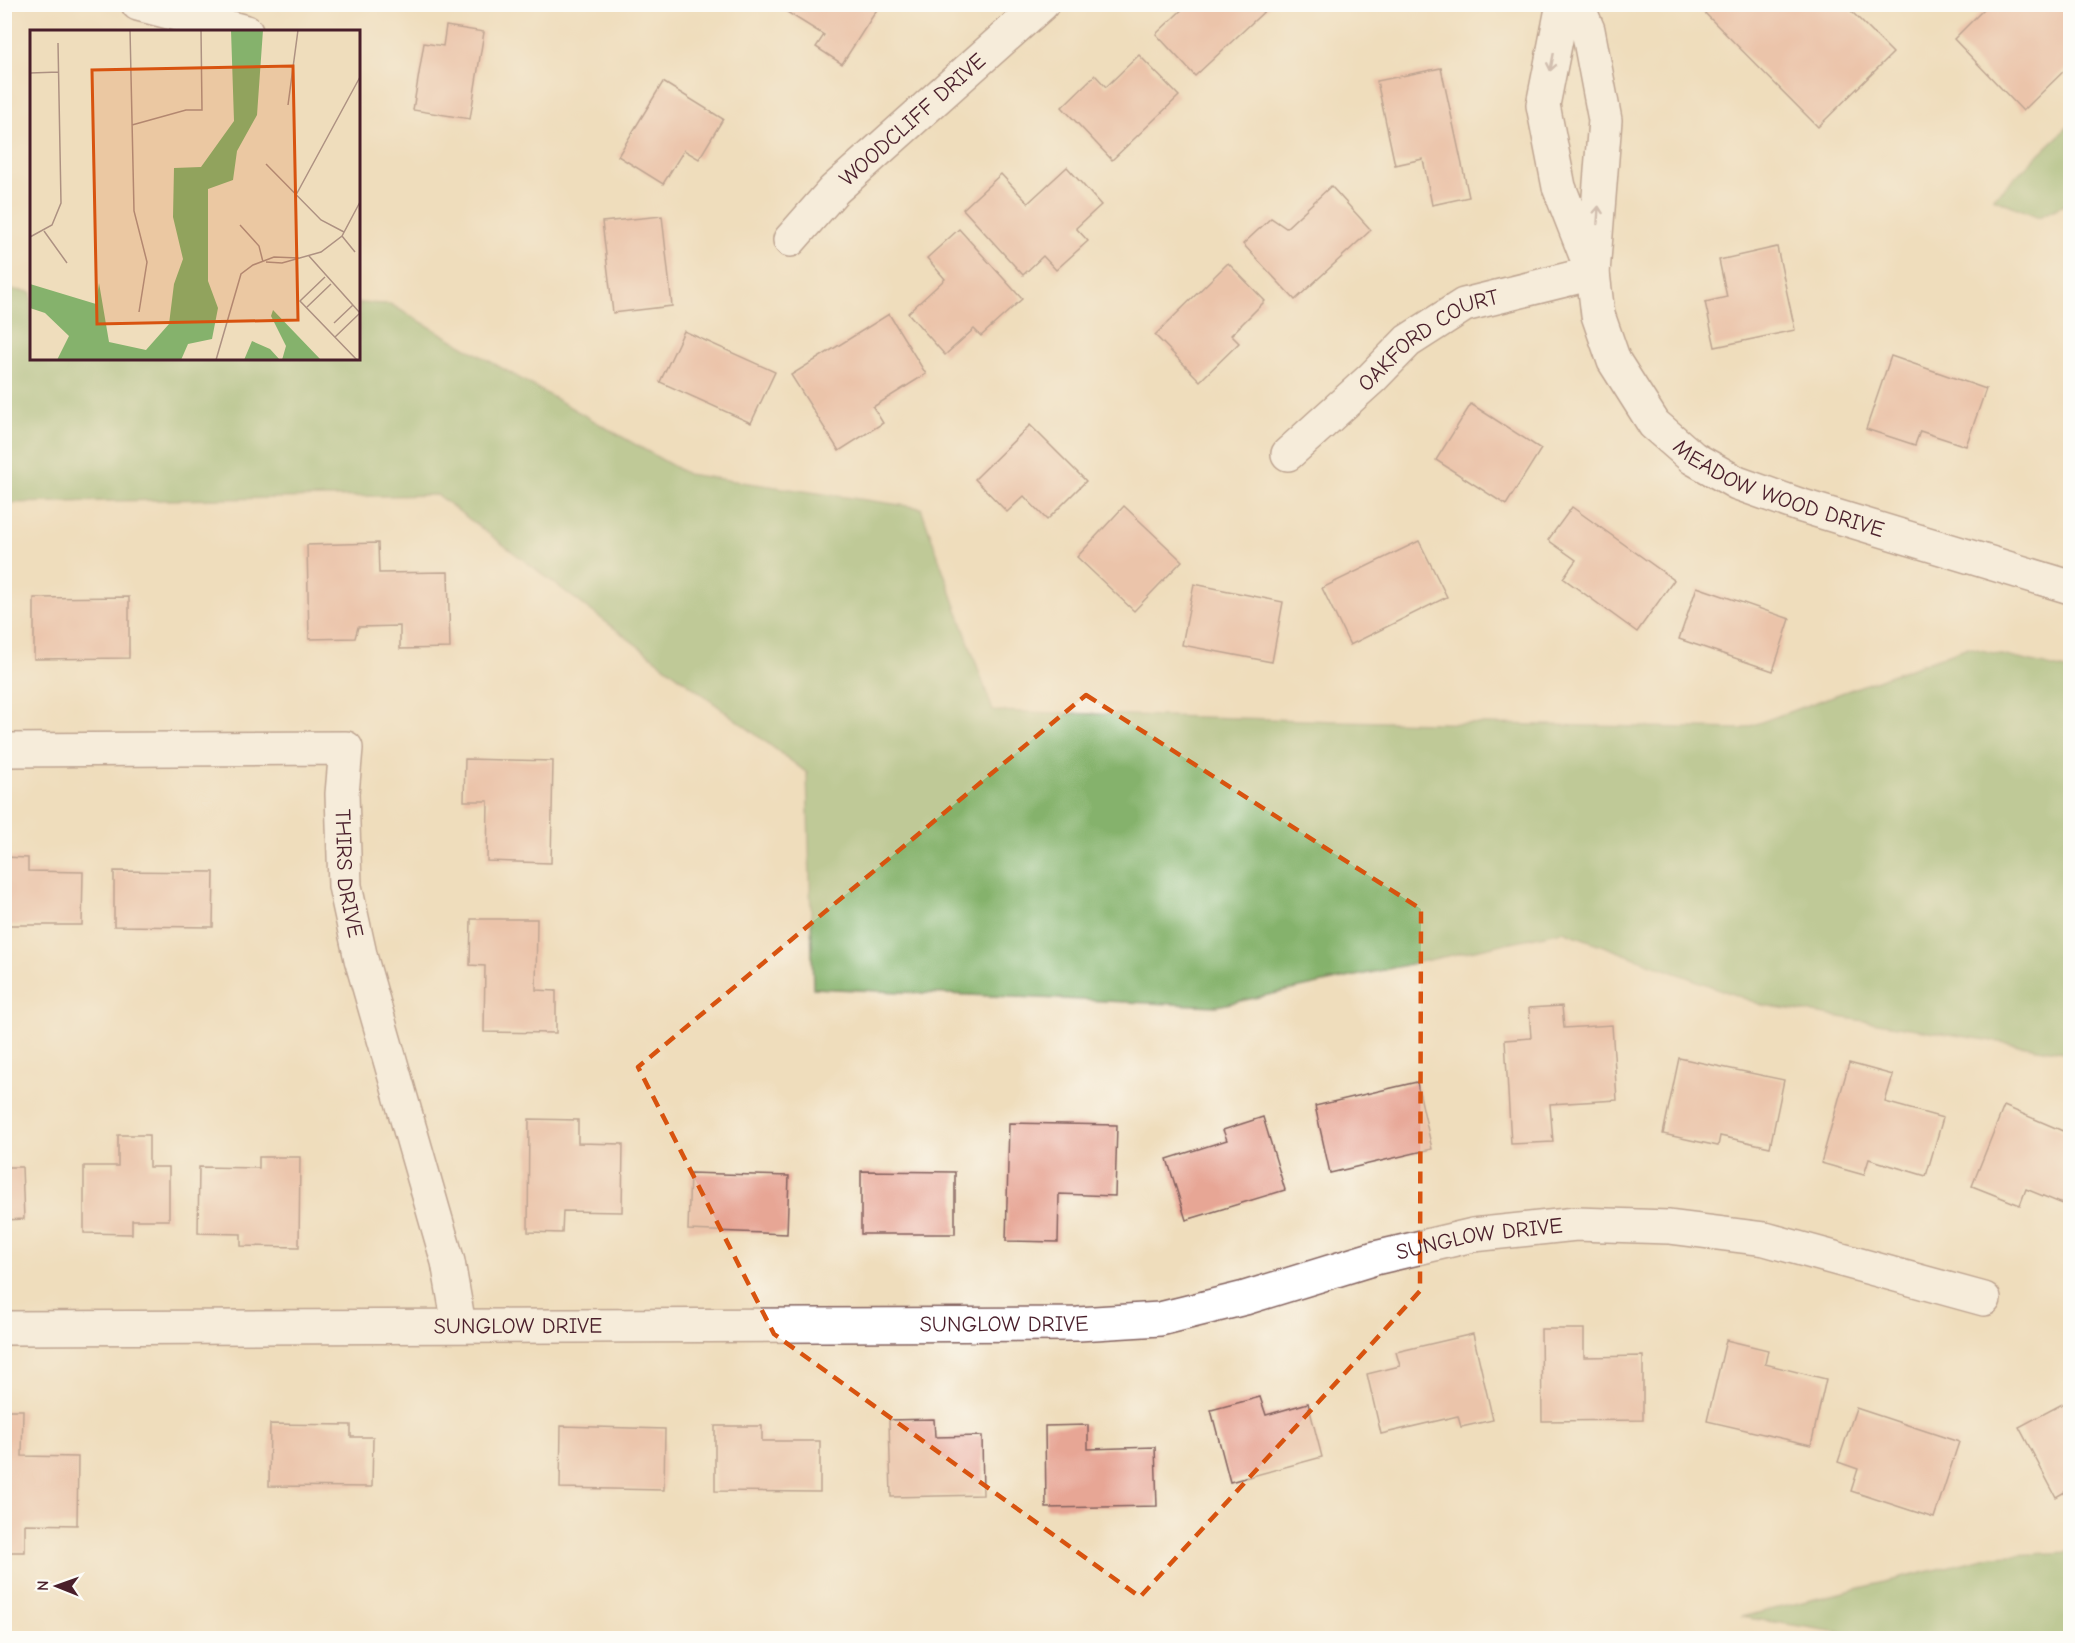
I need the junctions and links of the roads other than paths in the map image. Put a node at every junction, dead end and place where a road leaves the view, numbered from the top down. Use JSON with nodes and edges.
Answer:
{"nodes":[{"id":1,"x":138,"y":4,"type":"edge"},
{"id":2,"x":1042,"y":4,"type":"edge"},
{"id":3,"x":1563,"y":4,"type":"edge"},
{"id":4,"x":1577,"y":4,"type":"edge"},
{"id":5,"x":238,"y":30,"type":"edge"},
{"id":6,"x":790,"y":240,"type":"dead end"},
{"id":7,"x":1593,"y":273,"type":"junction"},
{"id":8,"x":1288,"y":454,"type":"dead end"},
{"id":9,"x":2070,"y":587,"type":"edge"},
{"id":10,"x":4,"y":750,"type":"edge"},
{"id":11,"x":1984,"y":1299,"type":"dead end"},
{"id":12,"x":459,"y":1325,"type":"junction"},
{"id":13,"x":4,"y":1328,"type":"edge"}],
"edges":[{"from":1,"to":5,"type":"street"},
{"from":2,"to":6,"type":"street","name":"WOODCLIFF DRIVE"},
{"from":3,"to":7,"type":"street","name":"MEADOW WOOD DRIVE","one_way":true},
{"from":7,"to":4,"type":"street","name":"MEADOW WOOD DRIVE","one_way":true},
{"from":7,"to":8,"type":"street","name":"OAKFORD COURT"},
{"from":7,"to":9,"type":"street","name":"MEADOW WOOD DRIVE"},
{"from":10,"to":12,"type":"street","name":"THIRS DRIVE"},
{"from":11,"to":12,"type":"street","name":"SUNGLOW DRIVE"},
{"from":12,"to":13,"type":"street","name":"SUNGLOW DRIVE"}]}
